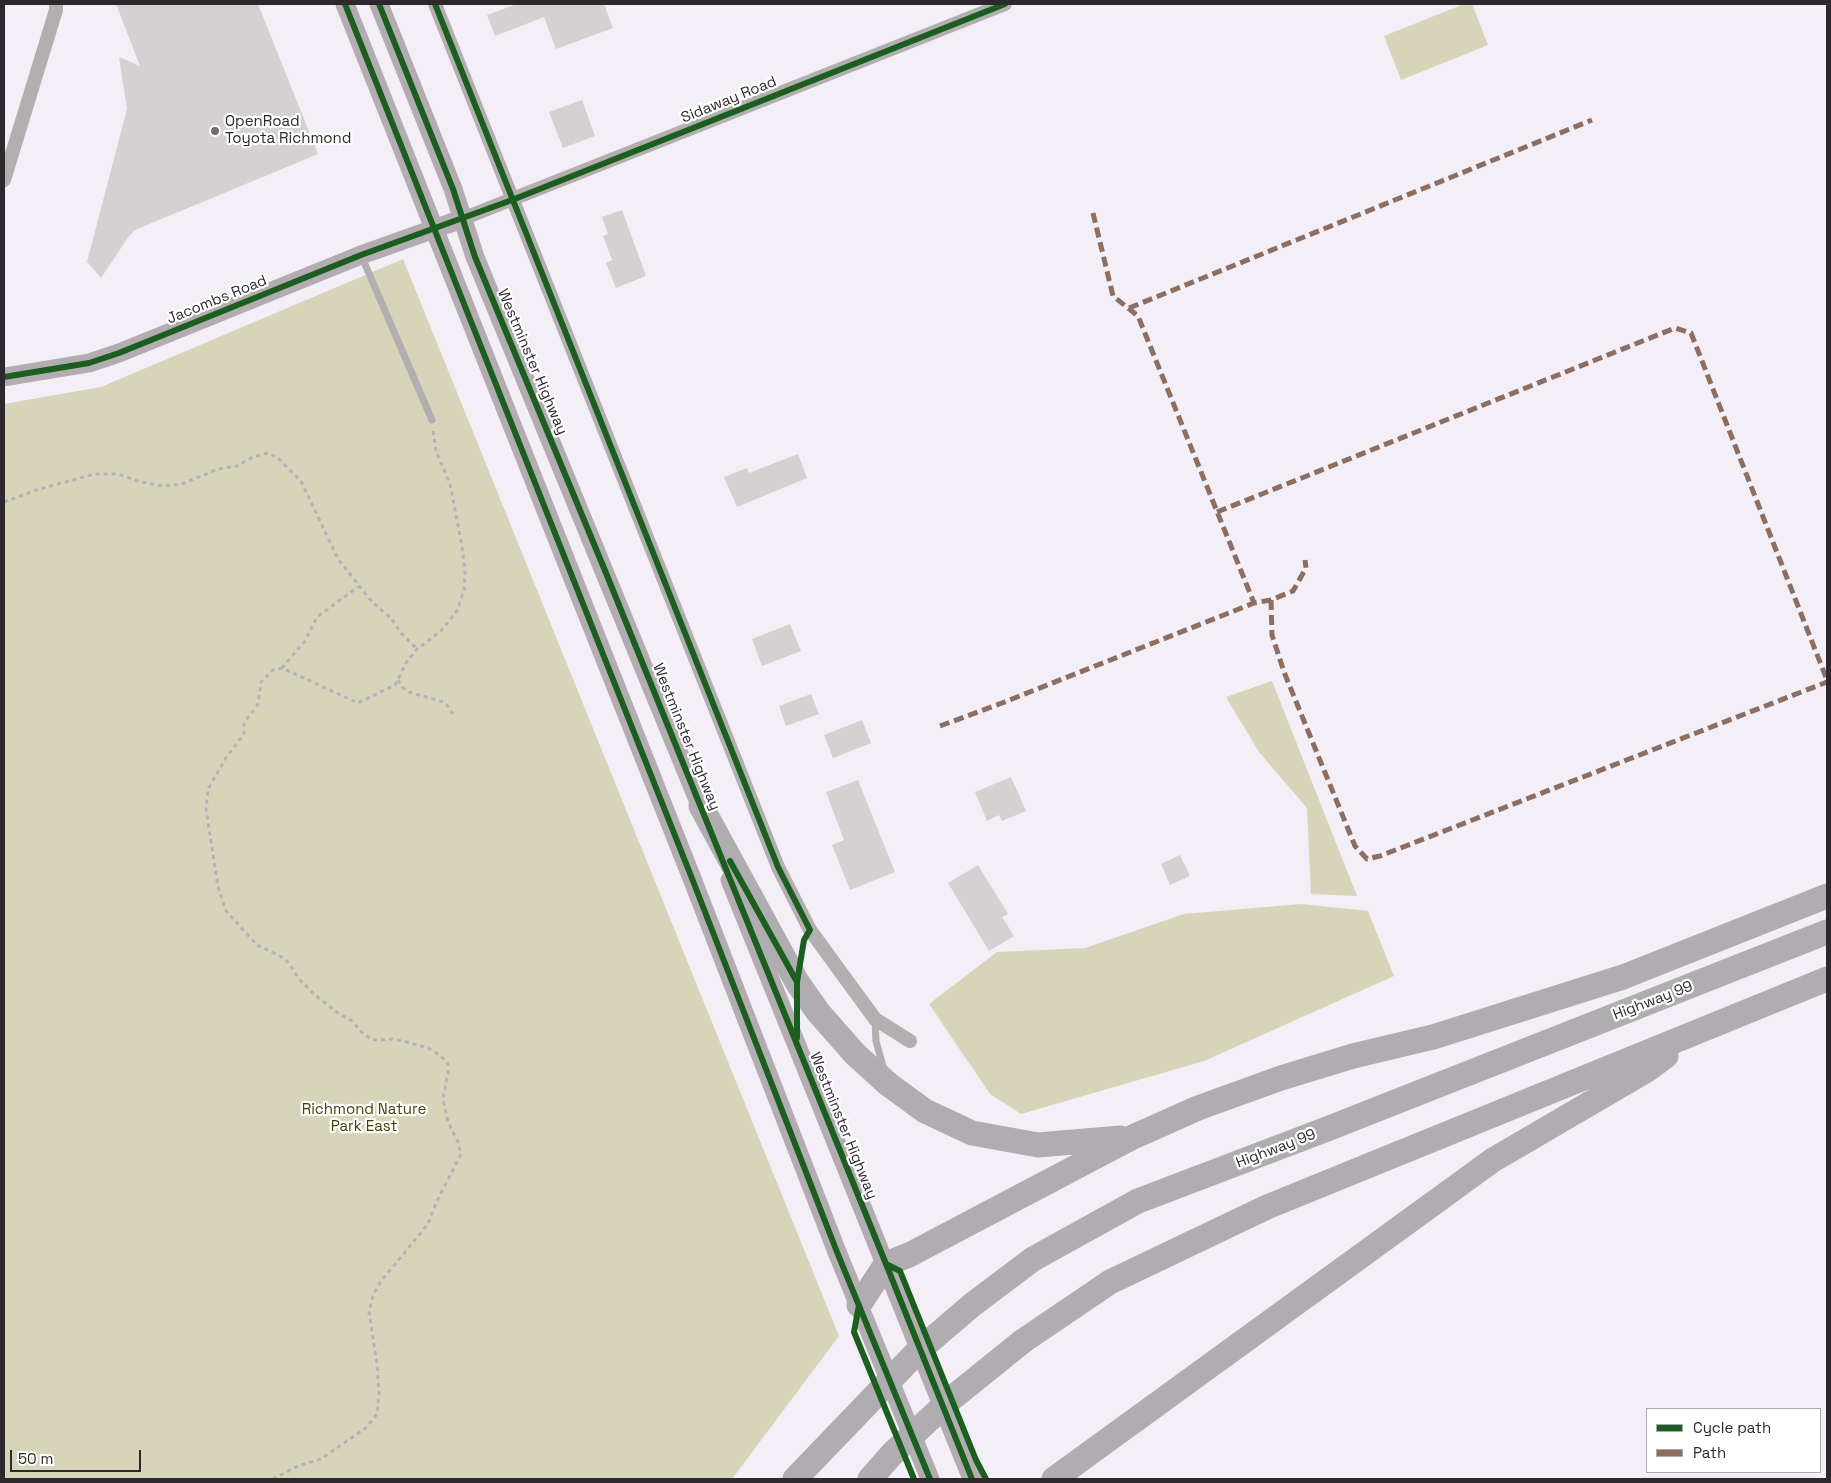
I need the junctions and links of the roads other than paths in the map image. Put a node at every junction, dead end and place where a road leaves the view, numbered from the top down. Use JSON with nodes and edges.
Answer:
{"nodes":[{"id":1,"x":56,"y":4,"type":"edge"},
{"id":2,"x":345,"y":4,"type":"edge"},
{"id":3,"x":379,"y":4,"type":"edge"},
{"id":4,"x":434,"y":4,"type":"edge"},
{"id":5,"x":1005,"y":4,"type":"edge"},
{"id":6,"x":4,"y":180,"type":"edge"},
{"id":7,"x":512,"y":200,"type":"junction"},
{"id":8,"x":462,"y":219,"type":"junction"},
{"id":9,"x":434,"y":228,"type":"junction"},
{"id":10,"x":361,"y":255,"type":"junction"},
{"id":11,"x":4,"y":377,"type":"edge"},
{"id":12,"x":432,"y":420,"type":"road end"},
{"id":13,"x":701,"y":806,"type":"junction"},
{"id":14,"x":1827,"y":896,"type":"edge"},
{"id":15,"x":1827,"y":932,"type":"edge"},
{"id":16,"x":1827,"y":979,"type":"edge"},
{"id":17,"x":875,"y":1019,"type":"junction"},
{"id":18,"x":1698,"y":1032,"type":"junction"},
{"id":19,"x":910,"y":1042,"type":"dead end"},
{"id":20,"x":888,"y":1084,"type":"junction"},
{"id":21,"x":1133,"y":1137,"type":"junction"},
{"id":22,"x":886,"y":1264,"type":"junction"},
{"id":23,"x":859,"y":1305,"type":"junction"},
{"id":24,"x":969,"y":1474,"type":"edge"},
{"id":25,"x":795,"y":1479,"type":"edge"},
{"id":26,"x":870,"y":1479,"type":"edge"},
{"id":27,"x":930,"y":1479,"type":"edge"},
{"id":28,"x":1054,"y":1479,"type":"edge"}],
"edges":[{"from":1,"to":6,"type":"street"},
{"from":2,"to":9,"type":"main road"},
{"from":3,"to":8,"type":"main road","name":"Westminster Highway"},
{"from":4,"to":7,"type":"street"},
{"from":5,"to":7,"type":"street","name":"Sidaway Road"},
{"from":7,"to":8,"type":"street","name":"Sidaway Road"},
{"from":7,"to":17,"type":"street"},
{"from":8,"to":9,"type":"main road","name":"Jacombs Road"},
{"from":8,"to":13,"type":"main road","name":"Westminster Highway"},
{"from":9,"to":10,"type":"main road","name":"Jacombs Road"},
{"from":9,"to":23,"type":"main road"},
{"from":10,"to":11,"type":"main road","name":"Jacombs Road"},
{"from":10,"to":12,"type":"lane"},
{"from":13,"to":20,"type":"highway"},
{"from":13,"to":22,"type":"main road","name":"Westminster Highway"},
{"from":14,"to":21,"type":"highway"},
{"from":15,"to":25,"type":"highway","name":"Highway 99"},
{"from":16,"to":18,"type":"highway"},
{"from":17,"to":19,"type":"street"},
{"from":17,"to":20,"type":"lane"},
{"from":18,"to":26,"type":"highway"},
{"from":18,"to":28,"type":"highway"},
{"from":20,"to":21,"type":"highway"},
{"from":21,"to":22,"type":"highway"},
{"from":22,"to":23,"type":"highway"},
{"from":22,"to":24,"type":"main road","name":"Westminster Highway"},
{"from":23,"to":27,"type":"main road"}]}
